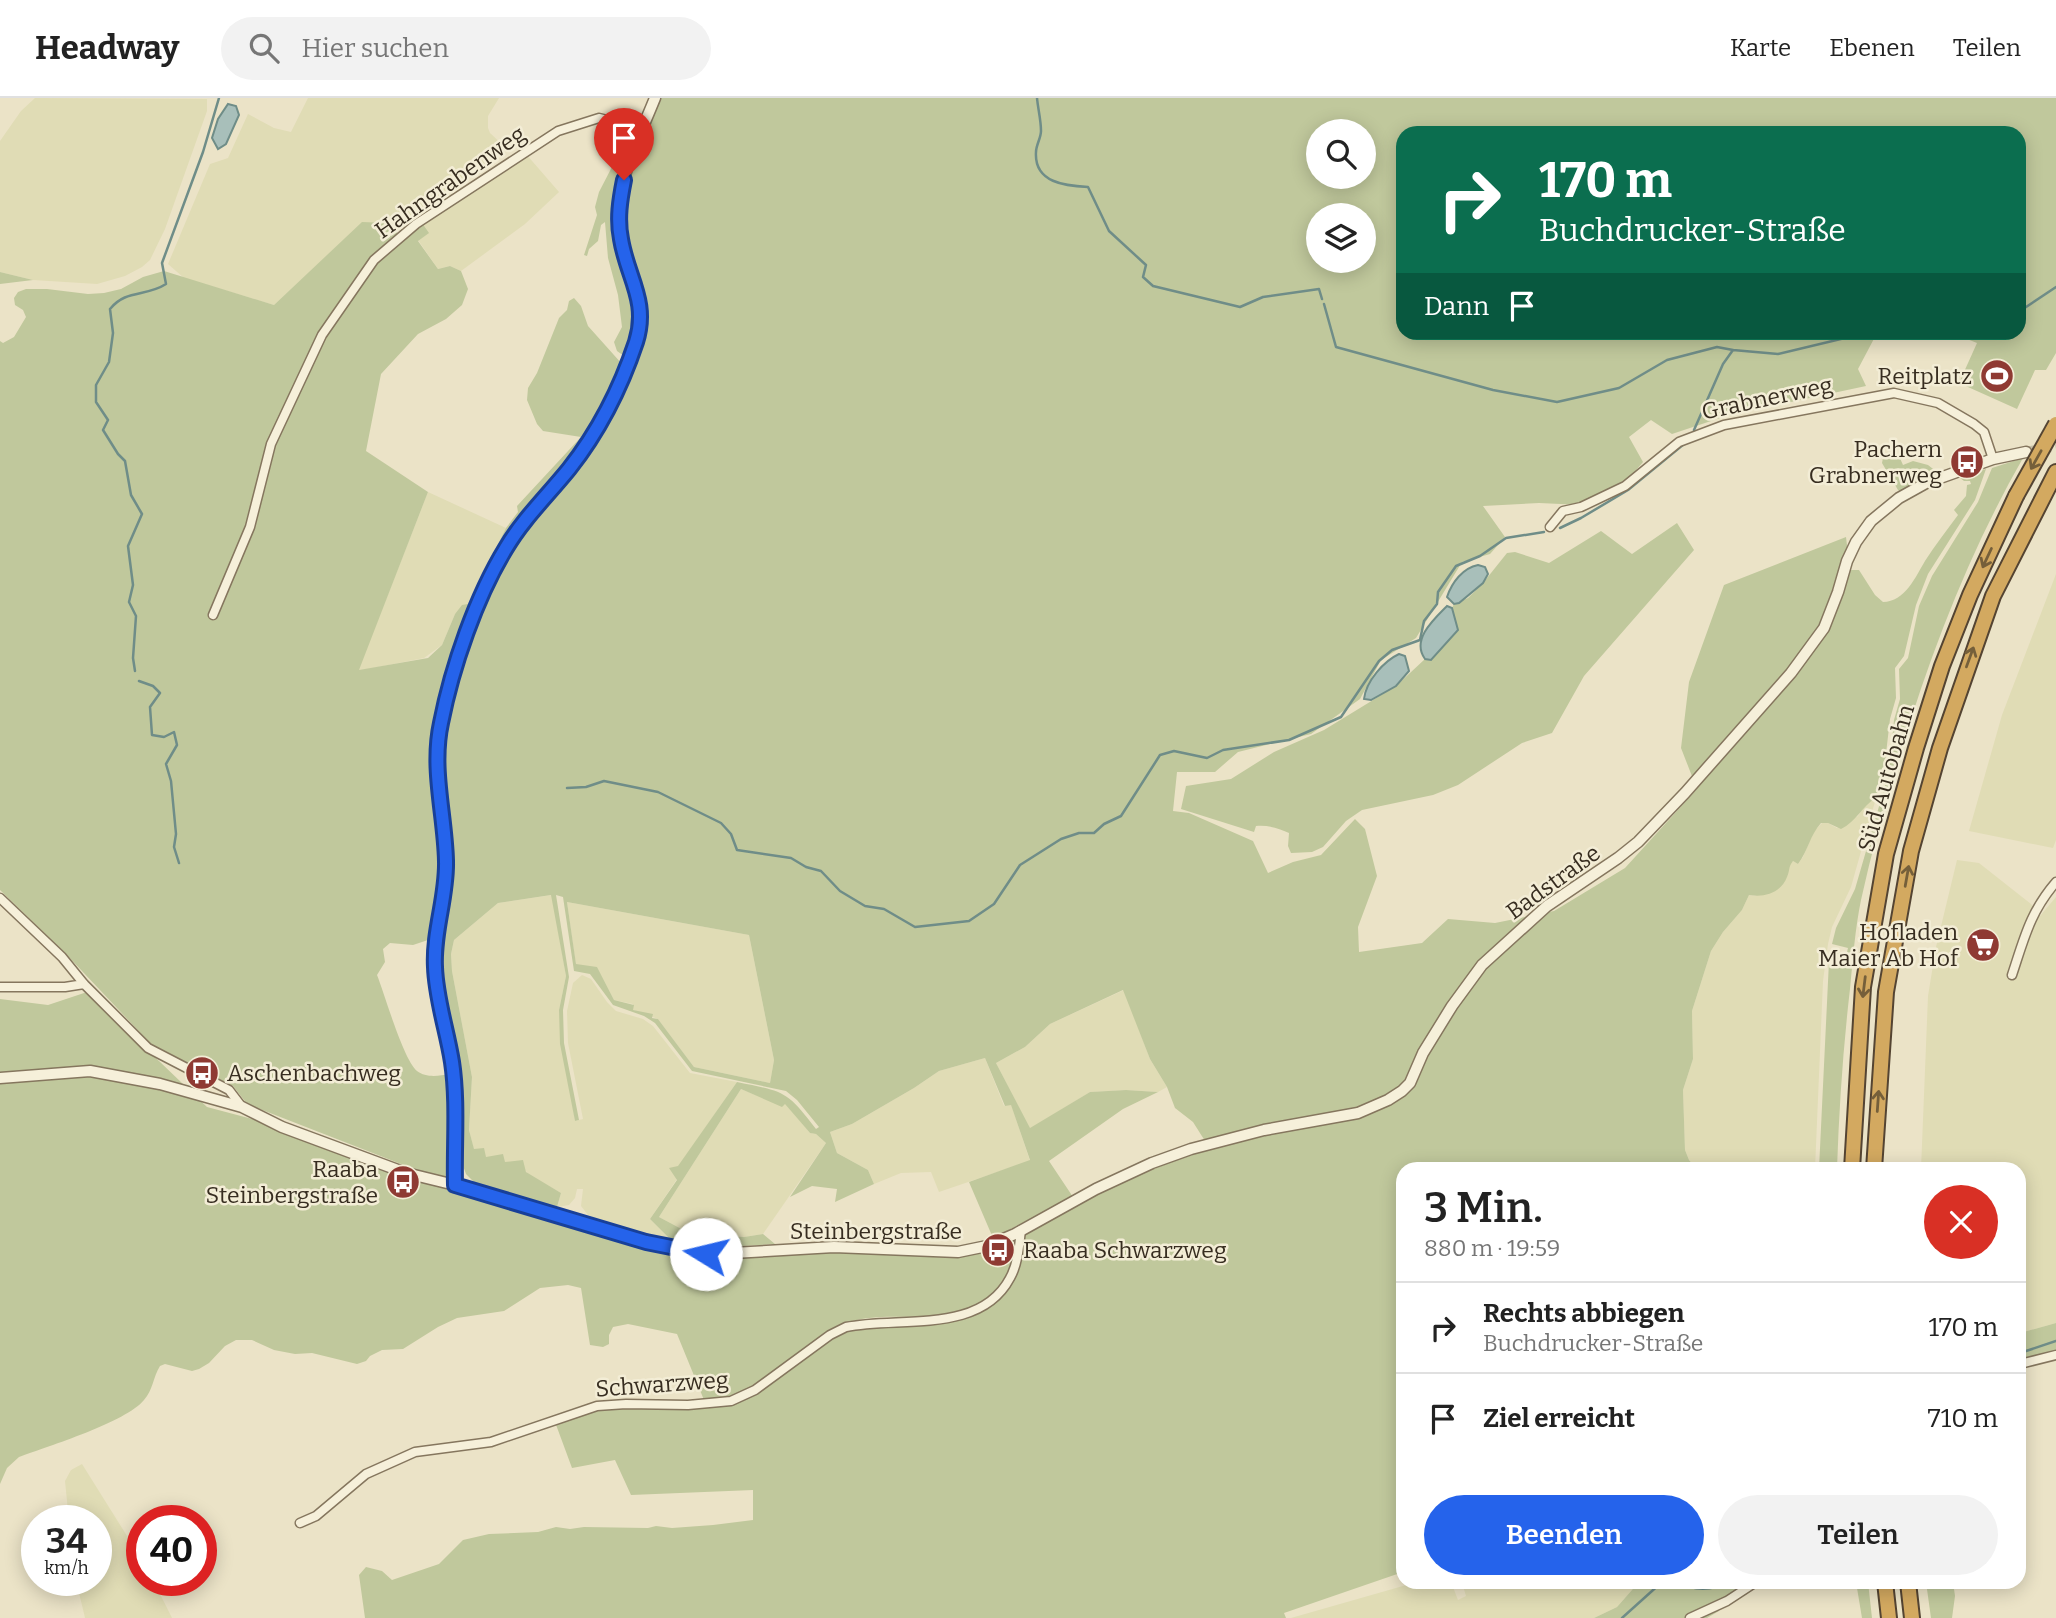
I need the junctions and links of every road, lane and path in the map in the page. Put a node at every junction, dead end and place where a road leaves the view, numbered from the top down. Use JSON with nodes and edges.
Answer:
{"nodes":[{"id":1,"x":655,"y":98,"type":"edge"},
{"id":2,"x":643,"y":129,"type":"junction"},
{"id":3,"x":2056,"y":424,"type":"edge"},
{"id":4,"x":2026,"y":452,"type":"tunnel mouth"},
{"id":5,"x":1993,"y":459,"type":"junction"},
{"id":6,"x":2056,"y":472,"type":"edge"},
{"id":7,"x":1550,"y":527,"type":"dead end"},
{"id":8,"x":213,"y":615,"type":"dead end"},
{"id":9,"x":2056,"y":882,"type":"edge"},
{"id":10,"x":0,"y":898,"type":"edge"},
{"id":11,"x":2012,"y":975,"type":"dead end"},
{"id":12,"x":84,"y":984,"type":"junction"},
{"id":13,"x":0,"y":987,"type":"edge"},
{"id":14,"x":0,"y":1078,"type":"edge"},
{"id":15,"x":242,"y":1107,"type":"junction"},
{"id":16,"x":1852,"y":1162,"type":"edge"},
{"id":17,"x":1874,"y":1162,"type":"edge"},
{"id":18,"x":455,"y":1185,"type":"junction"},
{"id":19,"x":1021,"y":1230,"type":"junction"},
{"id":20,"x":2056,"y":1355,"type":"edge"},
{"id":21,"x":2026,"y":1362,"type":"edge"},
{"id":22,"x":300,"y":1523,"type":"dead end"},
{"id":23,"x":1745,"y":1589,"type":"edge"},
{"id":24,"x":1886,"y":1589,"type":"edge"},
{"id":25,"x":1909,"y":1589,"type":"edge"},
{"id":26,"x":1690,"y":1618,"type":"edge"},
{"id":27,"x":1889,"y":1618,"type":"edge"},
{"id":28,"x":1912,"y":1618,"type":"edge"}],
"edges":[{"from":1,"to":2,"type":"street"},
{"from":2,"to":8,"type":"street","name":"Hahngrabenweg"},
{"from":2,"to":18,"type":"street"},
{"from":3,"to":16,"type":"highway","name":"Süd Autobahn","one_way":true,"bridge":true},
{"from":4,"to":5,"type":"street","name":"Badstraße"},
{"from":5,"to":7,"type":"street","name":"Grabnerweg"},
{"from":5,"to":19,"type":"street","name":"Badstraße"},
{"from":17,"to":6,"type":"highway","name":"Süd Autobahn","one_way":true},
{"from":9,"to":11,"type":"street"},
{"from":10,"to":12,"type":"street"},
{"from":12,"to":13,"type":"street"},
{"from":12,"to":15,"type":"street"},
{"from":14,"to":15,"type":"street","name":"Steinbergstraße"},
{"from":15,"to":18,"type":"street","name":"Steinbergstraße"},
{"from":18,"to":19,"type":"street","name":"Steinbergstraße"},
{"from":19,"to":22,"type":"street","name":"Schwarzweg"},
{"from":20,"to":21,"type":"street"},
{"from":23,"to":26,"type":"street"},
{"from":24,"to":27,"type":"highway"},
{"from":25,"to":28,"type":"highway"}]}
